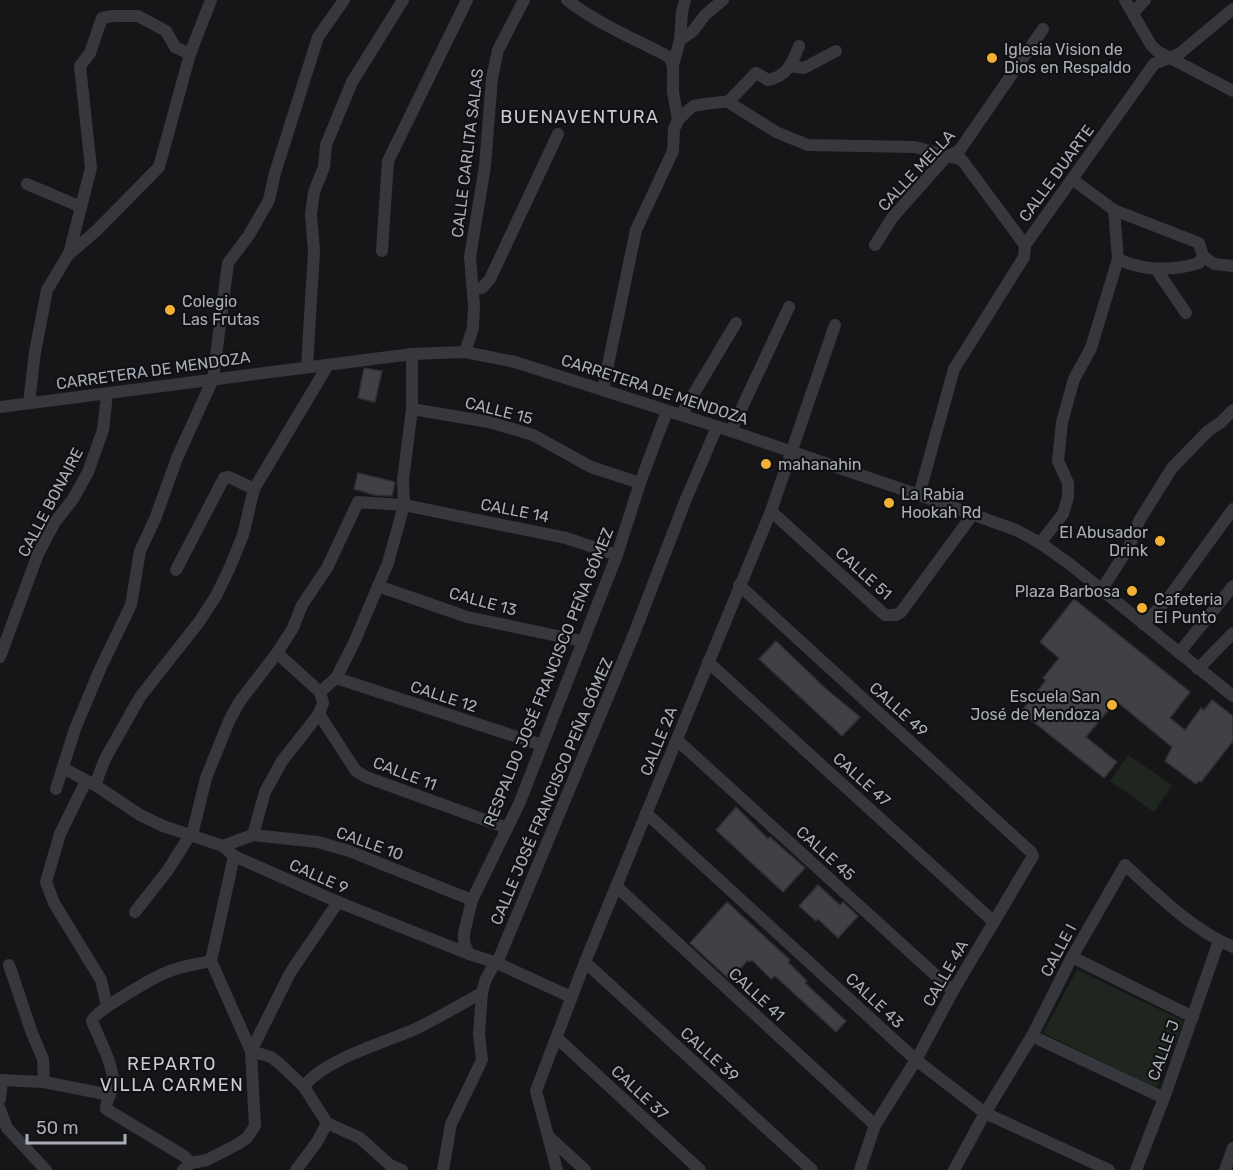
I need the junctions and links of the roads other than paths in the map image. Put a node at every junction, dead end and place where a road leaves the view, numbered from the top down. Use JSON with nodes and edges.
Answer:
{"nodes":[{"id":1,"x":211,"y":0,"type":"edge"},
{"id":2,"x":344,"y":0,"type":"edge"},
{"id":3,"x":404,"y":0,"type":"edge"},
{"id":4,"x":467,"y":0,"type":"edge"},
{"id":5,"x":524,"y":0,"type":"edge"},
{"id":6,"x":567,"y":0,"type":"edge"},
{"id":7,"x":686,"y":0,"type":"edge"},
{"id":8,"x":723,"y":0,"type":"edge"},
{"id":9,"x":1125,"y":0,"type":"edge"},
{"id":10,"x":1145,"y":0,"type":"edge"},
{"id":11,"x":1233,"y":9,"type":"edge"},
{"id":12,"x":1133,"y":13,"type":"junction"},
{"id":13,"x":1043,"y":29,"type":"dead end"},
{"id":14,"x":680,"y":40,"type":"junction"},
{"id":15,"x":798,"y":46,"type":"dead end"},
{"id":16,"x":836,"y":51,"type":"dead end"},
{"id":17,"x":190,"y":54,"type":"junction"},
{"id":18,"x":1170,"y":56,"type":"junction"},
{"id":19,"x":673,"y":64,"type":"junction"},
{"id":20,"x":791,"y":66,"type":"junction"},
{"id":21,"x":1233,"y":91,"type":"edge"},
{"id":22,"x":728,"y":102,"type":"junction"},
{"id":23,"x":678,"y":120,"type":"junction"},
{"id":24,"x":558,"y":134,"type":"dead end"},
{"id":25,"x":946,"y":157,"type":"junction"},
{"id":26,"x":1072,"y":179,"type":"junction"},
{"id":27,"x":27,"y":184,"type":"dead end"},
{"id":28,"x":81,"y":207,"type":"junction"},
{"id":29,"x":1114,"y":210,"type":"junction"},
{"id":30,"x":875,"y":244,"type":"dead end"},
{"id":31,"x":1024,"y":245,"type":"junction"},
{"id":32,"x":382,"y":250,"type":"dead end"},
{"id":33,"x":68,"y":255,"type":"junction"},
{"id":34,"x":1203,"y":256,"type":"junction"},
{"id":35,"x":1118,"y":259,"type":"junction"},
{"id":36,"x":1233,"y":266,"type":"edge"},
{"id":37,"x":1156,"y":269,"type":"junction"},
{"id":38,"x":473,"y":288,"type":"junction"},
{"id":39,"x":789,"y":307,"type":"dead end"},
{"id":40,"x":1186,"y":313,"type":"dead end"},
{"id":41,"x":736,"y":323,"type":"dead end"},
{"id":42,"x":835,"y":325,"type":"dead end"},
{"id":43,"x":465,"y":351,"type":"junction"},
{"id":44,"x":412,"y":354,"type":"junction"},
{"id":45,"x":328,"y":365,"type":"junction"},
{"id":46,"x":307,"y":367,"type":"junction"},
{"id":47,"x":213,"y":379,"type":"junction"},
{"id":48,"x":603,"y":389,"type":"junction"},
{"id":49,"x":107,"y":394,"type":"junction"},
{"id":50,"x":29,"y":403,"type":"junction"},
{"id":51,"x":0,"y":406,"type":"edge"},
{"id":52,"x":412,"y":409,"type":"junction"},
{"id":53,"x":1233,"y":410,"type":"edge"},
{"id":54,"x":667,"y":411,"type":"junction"},
{"id":55,"x":681,"y":415,"type":"junction"},
{"id":56,"x":717,"y":427,"type":"junction"},
{"id":57,"x":731,"y":431,"type":"junction"},
{"id":58,"x":792,"y":452,"type":"junction"},
{"id":59,"x":640,"y":483,"type":"junction"},
{"id":60,"x":254,"y":489,"type":"junction"},
{"id":61,"x":919,"y":495,"type":"junction"},
{"id":62,"x":404,"y":505,"type":"junction"},
{"id":63,"x":1233,"y":509,"type":"edge"},
{"id":64,"x":771,"y":511,"type":"junction"},
{"id":65,"x":973,"y":514,"type":"junction"},
{"id":66,"x":1040,"y":543,"type":"junction"},
{"id":67,"x":617,"y":555,"type":"junction"},
{"id":68,"x":176,"y":570,"type":"dead end"},
{"id":69,"x":739,"y":585,"type":"junction"},
{"id":70,"x":378,"y":586,"type":"junction"},
{"id":71,"x":1233,"y":586,"type":"edge"},
{"id":72,"x":1101,"y":589,"type":"junction"},
{"id":73,"x":1143,"y":624,"type":"junction"},
{"id":74,"x":1233,"y":633,"type":"edge"},
{"id":75,"x":582,"y":641,"type":"junction"},
{"id":76,"x":277,"y":653,"type":"junction"},
{"id":77,"x":1179,"y":653,"type":"junction"},
{"id":78,"x":0,"y":657,"type":"edge"},
{"id":79,"x":708,"y":662,"type":"junction"},
{"id":80,"x":1198,"y":669,"type":"junction"},
{"id":81,"x":336,"y":678,"type":"junction"},
{"id":82,"x":320,"y":692,"type":"junction"},
{"id":83,"x":1233,"y":696,"type":"edge"},
{"id":84,"x":319,"y":714,"type":"junction"},
{"id":85,"x":677,"y":740,"type":"junction"},
{"id":86,"x":542,"y":745,"type":"junction"},
{"id":87,"x":63,"y":768,"type":"junction"},
{"id":88,"x":91,"y":783,"type":"junction"},
{"id":89,"x":56,"y":789,"type":"dead end"},
{"id":90,"x":646,"y":813,"type":"junction"},
{"id":91,"x":507,"y":828,"type":"junction"},
{"id":92,"x":191,"y":835,"type":"junction"},
{"id":93,"x":253,"y":835,"type":"junction"},
{"id":94,"x":223,"y":846,"type":"junction"},
{"id":95,"x":234,"y":856,"type":"junction"},
{"id":96,"x":1032,"y":859,"type":"joint"},
{"id":97,"x":617,"y":887,"type":"junction"},
{"id":98,"x":472,"y":900,"type":"junction"},
{"id":99,"x":338,"y":903,"type":"junction"},
{"id":100,"x":135,"y":912,"type":"dead end"},
{"id":101,"x":994,"y":922,"type":"junction"},
{"id":102,"x":1219,"y":941,"type":"junction"},
{"id":103,"x":1233,"y":947,"type":"edge"},
{"id":104,"x":469,"y":954,"type":"junction"},
{"id":105,"x":1072,"y":957,"type":"junction"},
{"id":106,"x":211,"y":961,"type":"junction"},
{"id":107,"x":585,"y":962,"type":"junction"},
{"id":108,"x":497,"y":963,"type":"junction"},
{"id":109,"x":9,"y":965,"type":"dead end"},
{"id":110,"x":953,"y":991,"type":"junction"},
{"id":111,"x":482,"y":993,"type":"junction"},
{"id":112,"x":572,"y":997,"type":"junction"},
{"id":113,"x":107,"y":1006,"type":"junction"},
{"id":114,"x":1193,"y":1017,"type":"junction"},
{"id":115,"x":1032,"y":1036,"type":"junction"},
{"id":116,"x":557,"y":1038,"type":"junction"},
{"id":117,"x":251,"y":1051,"type":"junction"},
{"id":118,"x":916,"y":1060,"type":"junction"},
{"id":119,"x":1,"y":1080,"type":"edge"},
{"id":120,"x":44,"y":1082,"type":"junction"},
{"id":121,"x":304,"y":1087,"type":"junction"},
{"id":122,"x":110,"y":1095,"type":"junction"},
{"id":123,"x":1164,"y":1098,"type":"junction"},
{"id":124,"x":0,"y":1099,"type":"edge"},
{"id":125,"x":0,"y":1109,"type":"edge"},
{"id":126,"x":985,"y":1113,"type":"junction"},
{"id":127,"x":327,"y":1123,"type":"junction"},
{"id":128,"x":875,"y":1125,"type":"junction"},
{"id":129,"x":549,"y":1137,"type":"junction"},
{"id":130,"x":1233,"y":1148,"type":"edge"},
{"id":131,"x":187,"y":1167,"type":"edge"},
{"id":132,"x":46,"y":1170,"type":"edge"},
{"id":133,"x":296,"y":1170,"type":"edge"},
{"id":134,"x":402,"y":1170,"type":"edge"},
{"id":135,"x":443,"y":1170,"type":"edge"},
{"id":136,"x":557,"y":1170,"type":"edge"},
{"id":137,"x":585,"y":1170,"type":"edge"},
{"id":138,"x":700,"y":1170,"type":"edge"},
{"id":139,"x":813,"y":1170,"type":"edge"},
{"id":140,"x":860,"y":1170,"type":"edge"},
{"id":141,"x":954,"y":1170,"type":"edge"},
{"id":142,"x":1109,"y":1170,"type":"edge"},
{"id":143,"x":1136,"y":1170,"type":"edge"},
{"id":144,"x":1225,"y":1170,"type":"edge"}],
"edges":[{"from":1,"to":17,"type":"street"},
{"from":2,"to":47,"type":"street"},
{"from":3,"to":46,"type":"street"},
{"from":4,"to":32,"type":"street"},
{"from":5,"to":38,"type":"street","name":"CALLE CARLITA SALAS"},
{"from":6,"to":19,"type":"street"},
{"from":7,"to":14,"type":"street"},
{"from":8,"to":14,"type":"street"},
{"from":9,"to":12,"type":"street"},
{"from":10,"to":12,"type":"street"},
{"from":11,"to":18,"type":"street","name":"CALLE DUARTE"},
{"from":12,"to":18,"type":"street"},
{"from":13,"to":25,"type":"street","name":"CALLE MELLA"},
{"from":14,"to":19,"type":"street"},
{"from":15,"to":20,"type":"street"},
{"from":16,"to":20,"type":"street"},
{"from":17,"to":28,"type":"street"},
{"from":17,"to":33,"type":"street"},
{"from":18,"to":21,"type":"street"},
{"from":18,"to":26,"type":"street","name":"CALLE DUARTE"},
{"from":19,"to":23,"type":"street"},
{"from":20,"to":22,"type":"street"},
{"from":22,"to":23,"type":"street"},
{"from":22,"to":25,"type":"street"},
{"from":23,"to":48,"type":"street"},
{"from":24,"to":38,"type":"street"},
{"from":25,"to":30,"type":"street","name":"CALLE MELLA"},
{"from":25,"to":31,"type":"street"},
{"from":26,"to":29,"type":"street"},
{"from":26,"to":31,"type":"street","name":"CALLE DUARTE"},
{"from":27,"to":28,"type":"street"},
{"from":28,"to":33,"type":"street"},
{"from":29,"to":34,"type":"street"},
{"from":29,"to":35,"type":"street"},
{"from":31,"to":61,"type":"street","name":"CALLE DUARTE"},
{"from":33,"to":50,"type":"street"},
{"from":34,"to":36,"type":"street"},
{"from":34,"to":37,"type":"street"},
{"from":35,"to":37,"type":"street"},
{"from":35,"to":66,"type":"street"},
{"from":37,"to":40,"type":"street"},
{"from":38,"to":43,"type":"street","name":"CALLE CARLITA SALAS"},
{"from":39,"to":57,"type":"street"},
{"from":41,"to":55,"type":"street"},
{"from":42,"to":58,"type":"street","name":"CALLE 2A"},
{"from":43,"to":44,"type":"street","name":"CARRETERA DE MENDOZA"},
{"from":43,"to":48,"type":"street","name":"CARRETERA DE MENDOZA"},
{"from":44,"to":45,"type":"street","name":"CARRETERA DE MENDOZA"},
{"from":44,"to":52,"type":"street"},
{"from":45,"to":46,"type":"street","name":"CARRETERA DE MENDOZA"},
{"from":45,"to":60,"type":"street"},
{"from":46,"to":47,"type":"street","name":"CARRETERA DE MENDOZA"},
{"from":47,"to":49,"type":"street","name":"CARRETERA DE MENDOZA"},
{"from":47,"to":87,"type":"street"},
{"from":48,"to":54,"type":"street","name":"CARRETERA DE MENDOZA"},
{"from":49,"to":50,"type":"street","name":"CARRETERA DE MENDOZA"},
{"from":49,"to":78,"type":"street","name":"CALLE BONAIRE"},
{"from":50,"to":51,"type":"street","name":"CARRETERA DE MENDOZA"},
{"from":52,"to":59,"type":"street","name":"CALLE 15"},
{"from":52,"to":62,"type":"street"},
{"from":53,"to":72,"type":"street"},
{"from":54,"to":55,"type":"street","name":"CARRETERA DE MENDOZA"},
{"from":54,"to":59,"type":"street","name":"RESPALDO JOSÉ FRANCISCO PEÑA GÓMEZ"},
{"from":55,"to":56,"type":"street","name":"CARRETERA DE MENDOZA"},
{"from":56,"to":57,"type":"street","name":"CARRETERA DE MENDOZA"},
{"from":56,"to":108,"type":"street","name":"CALLE JOSÉ FRANCISCO PEÑA GÓMEZ"},
{"from":57,"to":58,"type":"street","name":"CARRETERA DE MENDOZA"},
{"from":58,"to":61,"type":"street","name":"CARRETERA DE MENDOZA"},
{"from":58,"to":64,"type":"street","name":"CALLE 2A"},
{"from":59,"to":67,"type":"street","name":"RESPALDO JOSÉ FRANCISCO PEÑA GÓMEZ"},
{"from":60,"to":68,"type":"street"},
{"from":60,"to":88,"type":"street"},
{"from":61,"to":65,"type":"street","name":"CARRETERA DE MENDOZA"},
{"from":62,"to":67,"type":"street","name":"CALLE 14"},
{"from":62,"to":70,"type":"street"},
{"from":62,"to":76,"type":"street","name":"CALLE 14"},
{"from":63,"to":73,"type":"street"},
{"from":64,"to":65,"type":"street","name":"CALLE 51"},
{"from":64,"to":69,"type":"street","name":"CALLE 2A"},
{"from":65,"to":66,"type":"street","name":"CARRETERA DE MENDOZA"},
{"from":66,"to":72,"type":"street","name":"CARRETERA DE MENDOZA"},
{"from":67,"to":75,"type":"street","name":"RESPALDO JOSÉ FRANCISCO PEÑA GÓMEZ"},
{"from":69,"to":79,"type":"street","name":"CALLE 2A"},
{"from":69,"to":96,"type":"street","name":"CALLE 49"},
{"from":70,"to":75,"type":"street","name":"CALLE 13"},
{"from":70,"to":81,"type":"street"},
{"from":71,"to":77,"type":"street"},
{"from":72,"to":73,"type":"street","name":"CARRETERA DE MENDOZA"},
{"from":73,"to":77,"type":"street","name":"CARRETERA DE MENDOZA"},
{"from":74,"to":80,"type":"street"},
{"from":75,"to":86,"type":"street","name":"RESPALDO JOSÉ FRANCISCO PEÑA GÓMEZ"},
{"from":76,"to":82,"type":"street"},
{"from":76,"to":92,"type":"street"},
{"from":77,"to":80,"type":"street","name":"CARRETERA DE MENDOZA"},
{"from":79,"to":85,"type":"street","name":"CALLE 2A"},
{"from":79,"to":101,"type":"street","name":"CALLE 47"},
{"from":80,"to":83,"type":"street","name":"CARRETERA DE MENDOZA"},
{"from":81,"to":82,"type":"street"},
{"from":81,"to":86,"type":"street","name":"CALLE 12"},
{"from":82,"to":84,"type":"street"},
{"from":84,"to":91,"type":"street","name":"CALLE 11"},
{"from":84,"to":93,"type":"street"},
{"from":85,"to":90,"type":"street","name":"CALLE 2A"},
{"from":85,"to":110,"type":"street","name":"CALLE 45"},
{"from":86,"to":91,"type":"street","name":"RESPALDO JOSÉ FRANCISCO PEÑA GÓMEZ"},
{"from":87,"to":88,"type":"street","name":"CALLE 9"},
{"from":87,"to":89,"type":"street"},
{"from":88,"to":92,"type":"street","name":"CALLE 9"},
{"from":88,"to":113,"type":"street"},
{"from":90,"to":97,"type":"street","name":"CALLE 2A"},
{"from":90,"to":118,"type":"street","name":"CALLE 43"},
{"from":91,"to":98,"type":"street","name":"RESPALDO JOSÉ FRANCISCO PEÑA GÓMEZ"},
{"from":92,"to":94,"type":"street","name":"CALLE 9"},
{"from":92,"to":100,"type":"street"},
{"from":93,"to":94,"type":"street"},
{"from":93,"to":98,"type":"street","name":"CALLE 10"},
{"from":94,"to":95,"type":"street","name":"CALLE 9"},
{"from":95,"to":99,"type":"street","name":"CALLE 9"},
{"from":95,"to":106,"type":"street"},
{"from":96,"to":101,"type":"street","name":"CALLE 4A"},
{"from":97,"to":107,"type":"street","name":"CALLE 2A"},
{"from":97,"to":128,"type":"street","name":"CALLE 41"},
{"from":98,"to":104,"type":"street","name":"RESPALDO JOSÉ FRANCISCO PEÑA GÓMEZ"},
{"from":99,"to":104,"type":"street","name":"CALLE 9"},
{"from":99,"to":117,"type":"street"},
{"from":101,"to":110,"type":"street","name":"CALLE 4A"},
{"from":102,"to":103,"type":"street","name":"CALLE I"},
{"from":102,"to":105,"type":"street","name":"CALLE I"},
{"from":102,"to":114,"type":"street","name":"CALLE J"},
{"from":104,"to":108,"type":"street","name":"CALLE 9"},
{"from":105,"to":114,"type":"street"},
{"from":105,"to":115,"type":"street","name":"CALLE I"},
{"from":106,"to":113,"type":"street"},
{"from":106,"to":117,"type":"street"},
{"from":107,"to":112,"type":"street","name":"CALLE 2A"},
{"from":107,"to":139,"type":"street","name":"CALLE 39"},
{"from":108,"to":111,"type":"street","name":"CALLE JOSÉ FRANCISCO PEÑA GÓMEZ"},
{"from":108,"to":112,"type":"street","name":"CALLE 9"},
{"from":109,"to":120,"type":"street"},
{"from":110,"to":118,"type":"street","name":"CALLE 4A"},
{"from":111,"to":121,"type":"street"},
{"from":111,"to":135,"type":"street","name":"CALLE JOSÉ FRANCISCO PEÑA GÓMEZ"},
{"from":112,"to":116,"type":"street","name":"CALLE 2A"},
{"from":113,"to":122,"type":"street"},
{"from":114,"to":123,"type":"street","name":"CALLE J"},
{"from":115,"to":123,"type":"street"},
{"from":115,"to":126,"type":"street","name":"CALLE I"},
{"from":116,"to":129,"type":"street","name":"CALLE 2A"},
{"from":116,"to":138,"type":"street","name":"CALLE 37"},
{"from":117,"to":121,"type":"street"},
{"from":117,"to":131,"type":"street"},
{"from":118,"to":126,"type":"street","name":"CALLE 43"},
{"from":118,"to":128,"type":"street","name":"CALLE 4A"},
{"from":119,"to":120,"type":"street"},
{"from":119,"to":124,"type":"street"},
{"from":120,"to":122,"type":"street"},
{"from":121,"to":127,"type":"street"},
{"from":122,"to":131,"type":"street"},
{"from":123,"to":143,"type":"street","name":"CALLE J"},
{"from":125,"to":132,"type":"street"},
{"from":126,"to":141,"type":"street","name":"CALLE I"},
{"from":126,"to":142,"type":"street","name":"CALLE 43"},
{"from":127,"to":133,"type":"street"},
{"from":127,"to":134,"type":"street"},
{"from":128,"to":140,"type":"street","name":"CALLE 4A"},
{"from":129,"to":136,"type":"street","name":"CALLE 2A"},
{"from":129,"to":137,"type":"street"},
{"from":130,"to":144,"type":"street"}]}
